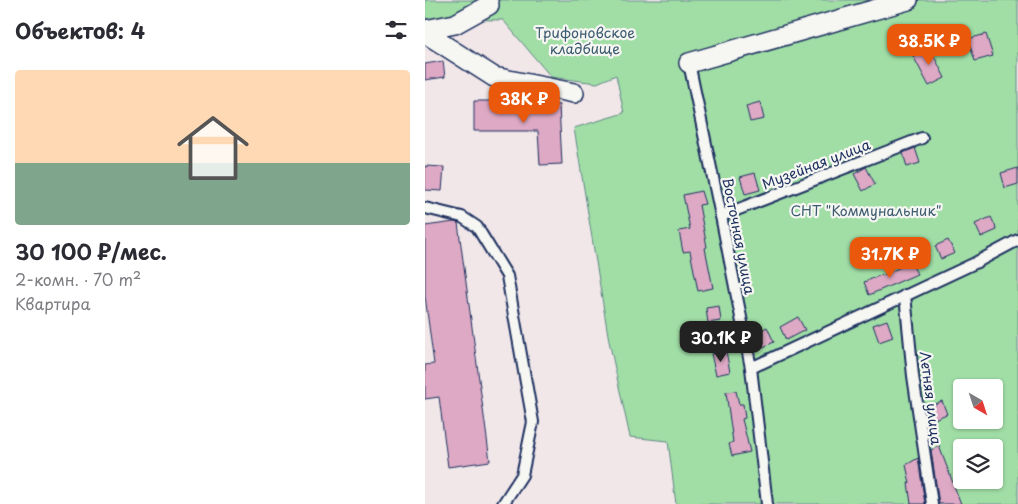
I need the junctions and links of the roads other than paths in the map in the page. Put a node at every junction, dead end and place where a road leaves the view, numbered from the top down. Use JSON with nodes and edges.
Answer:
{"nodes":[{"id":1,"x":908,"y":0,"type":"edge"},
{"id":2,"x":489,"y":3,"type":"edge"},
{"id":3,"x":425,"y":32,"type":"edge"},
{"id":4,"x":689,"y":63,"type":"joint"},
{"id":5,"x":574,"y":93,"type":"dead end"},
{"id":6,"x":922,"y":138,"type":"dead end"},
{"id":7,"x":425,"y":208,"type":"edge"},
{"id":8,"x":721,"y":216,"type":"junction"},
{"id":9,"x":1018,"y":240,"type":"edge"},
{"id":10,"x":905,"y":296,"type":"junction"},
{"id":11,"x":751,"y":368,"type":"junction"},
{"id":12,"x":503,"y":504,"type":"edge"},
{"id":13,"x":767,"y":504,"type":"edge"},
{"id":14,"x":932,"y":504,"type":"edge"}],
"edges":[{"from":1,"to":4,"type":"street"},
{"from":2,"to":3,"type":"street"},
{"from":3,"to":5,"type":"street"},
{"from":4,"to":8,"type":"lane","name":"Восточная улица"},
{"from":6,"to":8,"type":"lane","name":"Музейная улица"},
{"from":7,"to":12,"type":"lane"},
{"from":8,"to":11,"type":"lane","name":"Восточная улица"},
{"from":9,"to":10,"type":"lane"},
{"from":10,"to":11,"type":"lane"},
{"from":10,"to":14,"type":"lane","name":"Летняя улица"},
{"from":11,"to":13,"type":"lane","name":"Восточная улица"}]}
